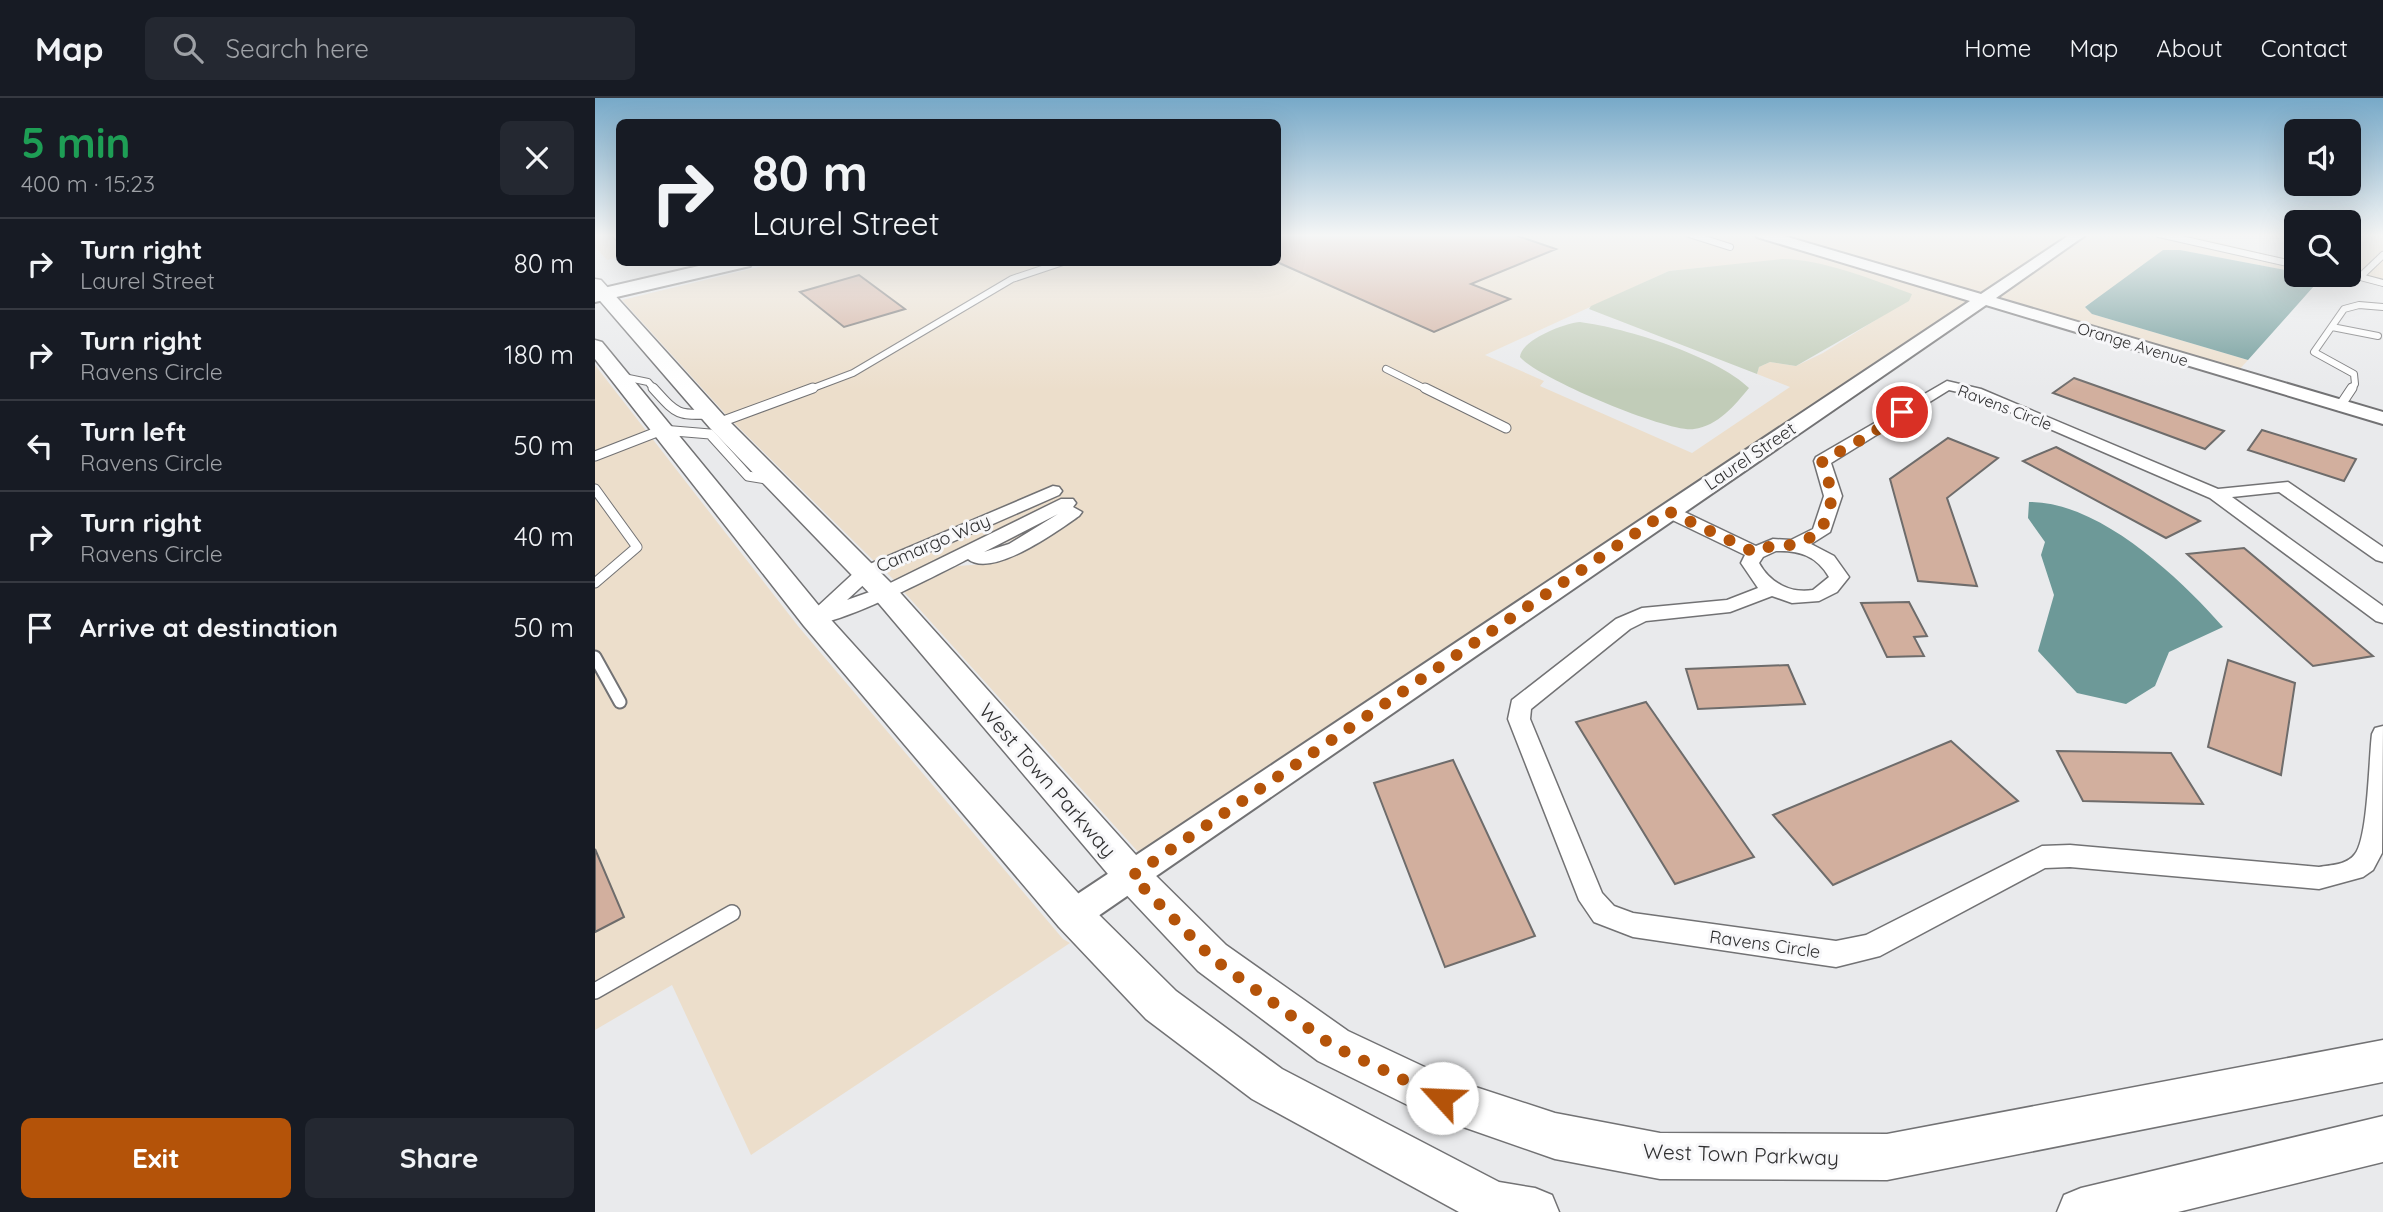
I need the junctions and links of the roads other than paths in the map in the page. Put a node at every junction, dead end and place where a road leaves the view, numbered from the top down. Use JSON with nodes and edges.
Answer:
{"nodes":[{"id":1,"x":1000,"y":286,"type":"edge"},
{"id":2,"x":1939,"y":286,"type":"edge"},
{"id":3,"x":2002,"y":286,"type":"edge"},
{"id":4,"x":597,"y":288,"type":"edge"},
{"id":5,"x":1983,"y":299,"type":"junction"},
{"id":6,"x":2383,"y":307,"type":"edge"},
{"id":7,"x":2332,"y":327,"type":"junction"},
{"id":8,"x":2378,"y":336,"type":"dead end"},
{"id":9,"x":595,"y":346,"type":"edge"},
{"id":10,"x":1386,"y":369,"type":"dead end"},
{"id":11,"x":619,"y":376,"type":"junction"},
{"id":12,"x":2340,"y":406,"type":"junction"},
{"id":13,"x":2383,"y":418,"type":"edge"},
{"id":14,"x":714,"y":419,"type":"junction"},
{"id":15,"x":1506,"y":428,"type":"dead end"},
{"id":16,"x":662,"y":430,"type":"junction"},
{"id":17,"x":595,"y":456,"type":"edge"},
{"id":18,"x":775,"y":481,"type":"junction"},
{"id":19,"x":595,"y":489,"type":"edge"},
{"id":20,"x":2217,"y":494,"type":"junction"},
{"id":21,"x":1668,"y":511,"type":"junction"},
{"id":22,"x":1795,"y":545,"type":"junction"},
{"id":23,"x":1756,"y":553,"type":"junction"},
{"id":24,"x":2383,"y":556,"type":"edge"},
{"id":25,"x":865,"y":573,"type":"junction"},
{"id":26,"x":595,"y":583,"type":"edge"},
{"id":27,"x":1770,"y":590,"type":"junction"},
{"id":28,"x":885,"y":593,"type":"junction"},
{"id":29,"x":2383,"y":616,"type":"edge"},
{"id":30,"x":814,"y":619,"type":"junction"},
{"id":31,"x":595,"y":657,"type":"edge"},
{"id":32,"x":620,"y":702,"type":"dead end"},
{"id":33,"x":2383,"y":734,"type":"edge"},
{"id":34,"x":1132,"y":876,"type":"junction"},
{"id":35,"x":732,"y":913,"type":"dead end"},
{"id":36,"x":1073,"y":915,"type":"junction"},
{"id":37,"x":595,"y":990,"type":"edge"},
{"id":38,"x":2383,"y":1061,"type":"edge"},
{"id":39,"x":2383,"y":1139,"type":"edge"},
{"id":40,"x":1535,"y":1212,"type":"edge"},
{"id":41,"x":2081,"y":1212,"type":"edge"}],
"edges":[{"from":1,"to":14,"type":"lane"},
{"from":2,"to":5,"type":"street","name":"Orange Avenue"},
{"from":3,"to":5,"type":"street","name":"Laurel Street"},
{"from":4,"to":14,"type":"main road","name":"West Town Parkway"},
{"from":5,"to":12,"type":"street","name":"Orange Avenue"},
{"from":5,"to":21,"type":"street","name":"Laurel Street"},
{"from":6,"to":7,"type":"lane"},
{"from":7,"to":8,"type":"lane"},
{"from":7,"to":12,"type":"lane"},
{"from":9,"to":11,"type":"main road"},
{"from":10,"to":15,"type":"lane"},
{"from":11,"to":14,"type":"lane"},
{"from":11,"to":16,"type":"main road"},
{"from":12,"to":13,"type":"street","name":"Orange Avenue"},
{"from":14,"to":18,"type":"main road","name":"West Town Parkway"},
{"from":16,"to":17,"type":"lane"},
{"from":16,"to":18,"type":"lane"},
{"from":16,"to":30,"type":"main road"},
{"from":18,"to":25,"type":"main road","name":"West Town Parkway"},
{"from":19,"to":26,"type":"lane"},
{"from":20,"to":22,"type":"street","name":"Ravens Circle"},
{"from":20,"to":24,"type":"street","name":"Ravens Circle"},
{"from":20,"to":29,"type":"street","name":"Ravens Circle"},
{"from":21,"to":23,"type":"street"},
{"from":21,"to":34,"type":"street","name":"Laurel Street"},
{"from":22,"to":23,"type":"street","name":"Ravens Circle"},
{"from":22,"to":27,"type":"street"},
{"from":23,"to":27,"type":"street"},
{"from":25,"to":28,"type":"main road","name":"West Town Parkway"},
{"from":25,"to":28,"type":"street","name":"Camargo Way"},
{"from":25,"to":30,"type":"street","name":"Camargo Way"},
{"from":27,"to":33,"type":"street","name":"Ravens Circle"},
{"from":28,"to":30,"type":"street","name":"Camargo Way"},
{"from":28,"to":34,"type":"main road","name":"West Town Parkway"},
{"from":30,"to":36,"type":"main road"},
{"from":31,"to":32,"type":"lane"},
{"from":34,"to":36,"type":"street","name":"Laurel Street"},
{"from":34,"to":38,"type":"main road","name":"West Town Parkway"},
{"from":35,"to":37,"type":"lane"},
{"from":36,"to":40,"type":"main road"},
{"from":39,"to":41,"type":"main road"}]}
